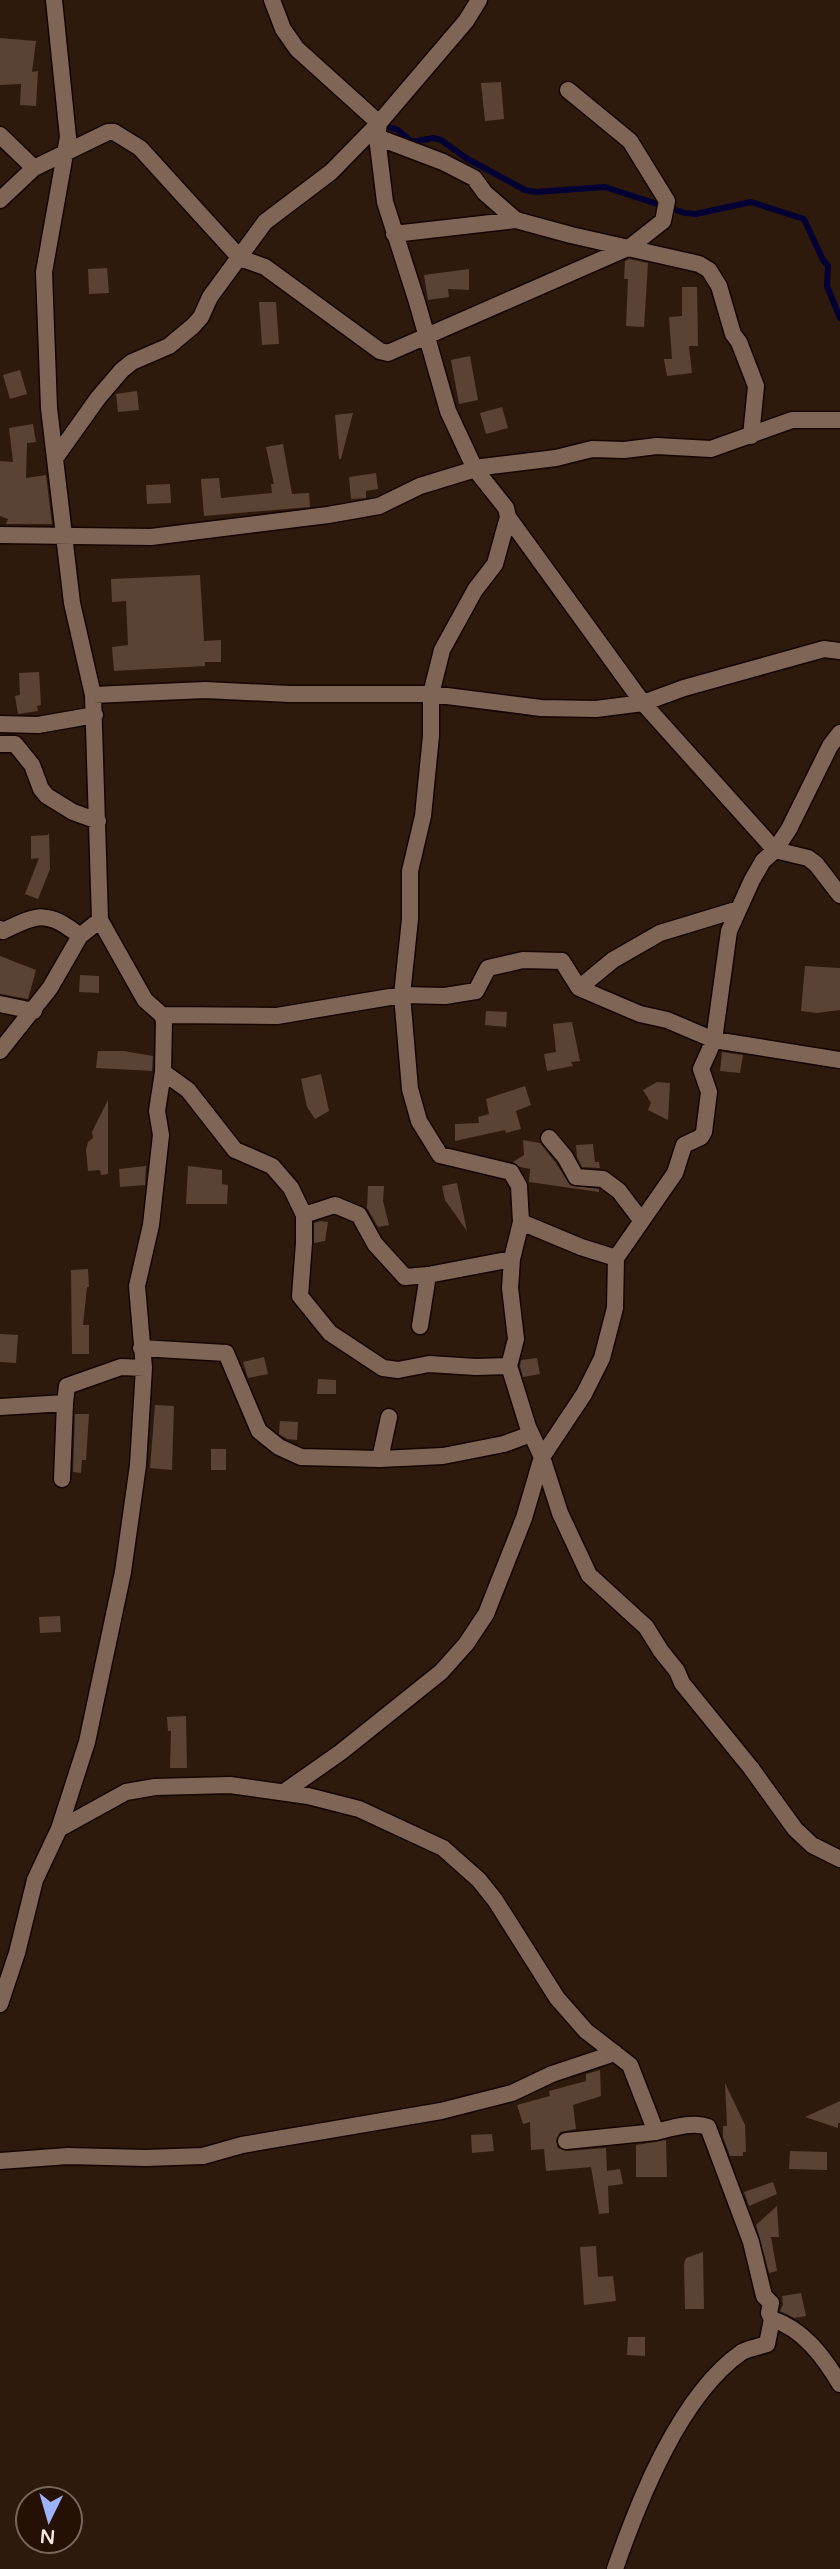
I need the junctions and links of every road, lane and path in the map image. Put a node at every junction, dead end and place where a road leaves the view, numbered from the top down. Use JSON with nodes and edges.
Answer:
{"nodes":[{"id":1,"x":54,"y":0,"type":"edge"},
{"id":2,"x":272,"y":0,"type":"edge"},
{"id":3,"x":479,"y":0,"type":"edge"},
{"id":4,"x":568,"y":90,"type":"dead end"},
{"id":5,"x":378,"y":130,"type":"junction"},
{"id":6,"x":0,"y":135,"type":"edge"},
{"id":7,"x":67,"y":152,"type":"junction"},
{"id":8,"x":34,"y":168,"type":"junction"},
{"id":9,"x":0,"y":200,"type":"edge"},
{"id":10,"x":516,"y":220,"type":"junction"},
{"id":11,"x":394,"y":234,"type":"junction"},
{"id":12,"x":630,"y":247,"type":"junction"},
{"id":13,"x":240,"y":258,"type":"junction"},
{"id":14,"x":427,"y":337,"type":"junction"},
{"id":15,"x":840,"y":420,"type":"edge"},
{"id":16,"x":751,"y":436,"type":"junction"},
{"id":17,"x":57,"y":457,"type":"junction"},
{"id":18,"x":475,"y":469,"type":"junction"},
{"id":19,"x":508,"y":517,"type":"junction"},
{"id":20,"x":0,"y":535,"type":"edge"},
{"id":21,"x":64,"y":537,"type":"junction"},
{"id":22,"x":840,"y":650,"type":"edge"},
{"id":23,"x":431,"y":694,"type":"junction"},
{"id":24,"x":93,"y":695,"type":"junction"},
{"id":25,"x":643,"y":703,"type":"junction"},
{"id":26,"x":95,"y":715,"type":"junction"},
{"id":27,"x":0,"y":724,"type":"edge"},
{"id":28,"x":840,"y":733,"type":"edge"},
{"id":29,"x":0,"y":744,"type":"edge"},
{"id":30,"x":97,"y":821,"type":"junction"},
{"id":31,"x":775,"y":850,"type":"junction"},
{"id":32,"x":840,"y":895,"type":"edge"},
{"id":33,"x":739,"y":909,"type":"junction"},
{"id":34,"x":100,"y":920,"type":"junction"},
{"id":35,"x":0,"y":929,"type":"edge"},
{"id":36,"x":80,"y":936,"type":"junction"},
{"id":37,"x":579,"y":988,"type":"junction"},
{"id":38,"x":402,"y":995,"type":"junction"},
{"id":39,"x":0,"y":1004,"type":"edge"},
{"id":40,"x":34,"y":1011,"type":"junction"},
{"id":41,"x":162,"y":1015,"type":"junction"},
{"id":42,"x":714,"y":1040,"type":"junction"},
{"id":43,"x":0,"y":1051,"type":"edge"},
{"id":44,"x":840,"y":1060,"type":"edge"},
{"id":45,"x":163,"y":1072,"type":"junction"},
{"id":46,"x":550,"y":1139,"type":"dead end"},
{"id":47,"x":304,"y":1215,"type":"junction"},
{"id":48,"x":641,"y":1220,"type":"junction"},
{"id":49,"x":521,"y":1222,"type":"junction"},
{"id":50,"x":616,"y":1258,"type":"junction"},
{"id":51,"x":513,"y":1259,"type":"junction"},
{"id":52,"x":428,"y":1275,"type":"junction"},
{"id":53,"x":420,"y":1326,"type":"dead end"},
{"id":54,"x":141,"y":1348,"type":"junction"},
{"id":55,"x":509,"y":1366,"type":"junction"},
{"id":56,"x":144,"y":1368,"type":"junction"},
{"id":57,"x":65,"y":1403,"type":"junction"},
{"id":58,"x":0,"y":1408,"type":"edge"},
{"id":59,"x":389,"y":1417,"type":"dead end"},
{"id":60,"x":531,"y":1434,"type":"junction"},
{"id":61,"x":542,"y":1457,"type":"junction"},
{"id":62,"x":380,"y":1459,"type":"junction"},
{"id":63,"x":61,"y":1479,"type":"dead end"},
{"id":64,"x":284,"y":1792,"type":"junction"},
{"id":65,"x":59,"y":1829,"type":"junction"},
{"id":66,"x":840,"y":1859,"type":"edge"},
{"id":67,"x":0,"y":2004,"type":"edge"},
{"id":68,"x":615,"y":2053,"type":"junction"},
{"id":69,"x":656,"y":2132,"type":"junction"},
{"id":70,"x":566,"y":2141,"type":"dead end"},
{"id":71,"x":0,"y":2161,"type":"edge"},
{"id":72,"x":772,"y":2319,"type":"junction"},
{"id":73,"x":840,"y":2384,"type":"edge"},
{"id":74,"x":615,"y":2569,"type":"edge"}],
"edges":[{"from":1,"to":7,"type":"street"},
{"from":2,"to":5,"type":"street"},
{"from":3,"to":5,"type":"street"},
{"from":4,"to":12,"type":"street"},
{"from":5,"to":10,"type":"street"},
{"from":5,"to":11,"type":"street"},
{"from":5,"to":13,"type":"street"},
{"from":6,"to":8,"type":"street"},
{"from":7,"to":8,"type":"street"},
{"from":7,"to":13,"type":"street"},
{"from":7,"to":17,"type":"street"},
{"from":8,"to":9,"type":"street"},
{"from":10,"to":11,"type":"street"},
{"from":10,"to":12,"type":"street"},
{"from":11,"to":14,"type":"street"},
{"from":12,"to":14,"type":"street"},
{"from":12,"to":16,"type":"street"},
{"from":13,"to":14,"type":"street"},
{"from":13,"to":17,"type":"street"},
{"from":14,"to":18,"type":"street"},
{"from":15,"to":16,"type":"street"},
{"from":16,"to":18,"type":"street"},
{"from":17,"to":21,"type":"street"},
{"from":18,"to":19,"type":"street"},
{"from":18,"to":21,"type":"street"},
{"from":19,"to":23,"type":"street"},
{"from":19,"to":25,"type":"street"},
{"from":20,"to":21,"type":"street"},
{"from":21,"to":24,"type":"street"},
{"from":22,"to":25,"type":"street"},
{"from":23,"to":24,"type":"street"},
{"from":23,"to":25,"type":"street"},
{"from":23,"to":38,"type":"street"},
{"from":24,"to":26,"type":"street"},
{"from":25,"to":31,"type":"street"},
{"from":26,"to":27,"type":"street"},
{"from":26,"to":30,"type":"street"},
{"from":28,"to":31,"type":"street"},
{"from":29,"to":30,"type":"street"},
{"from":30,"to":34,"type":"street"},
{"from":31,"to":32,"type":"street"},
{"from":31,"to":33,"type":"street"},
{"from":33,"to":37,"type":"street"},
{"from":33,"to":42,"type":"street"},
{"from":34,"to":36,"type":"street"},
{"from":34,"to":41,"type":"street"},
{"from":35,"to":36,"type":"street"},
{"from":36,"to":40,"type":"street"},
{"from":37,"to":38,"type":"street"},
{"from":37,"to":42,"type":"street"},
{"from":38,"to":41,"type":"street"},
{"from":38,"to":49,"type":"street"},
{"from":39,"to":40,"type":"street"},
{"from":40,"to":43,"type":"street"},
{"from":41,"to":45,"type":"street"},
{"from":42,"to":44,"type":"street"},
{"from":42,"to":48,"type":"street"},
{"from":45,"to":47,"type":"street"},
{"from":45,"to":54,"type":"street"},
{"from":46,"to":48,"type":"street"},
{"from":47,"to":52,"type":"street"},
{"from":47,"to":55,"type":"street"},
{"from":48,"to":50,"type":"street"},
{"from":49,"to":50,"type":"street"},
{"from":49,"to":51,"type":"street"},
{"from":50,"to":61,"type":"street"},
{"from":51,"to":52,"type":"street"},
{"from":51,"to":55,"type":"street"},
{"from":52,"to":53,"type":"street"},
{"from":54,"to":56,"type":"street"},
{"from":54,"to":62,"type":"street"},
{"from":55,"to":60,"type":"street"},
{"from":56,"to":57,"type":"street"},
{"from":56,"to":65,"type":"street"},
{"from":57,"to":58,"type":"street"},
{"from":57,"to":63,"type":"street"},
{"from":59,"to":62,"type":"street"},
{"from":60,"to":61,"type":"street"},
{"from":60,"to":62,"type":"street"},
{"from":61,"to":64,"type":"street"},
{"from":61,"to":66,"type":"street"},
{"from":64,"to":65,"type":"street"},
{"from":64,"to":68,"type":"street"},
{"from":65,"to":67,"type":"street"},
{"from":68,"to":69,"type":"street"},
{"from":68,"to":71,"type":"street"},
{"from":69,"to":70,"type":"street"},
{"from":69,"to":72,"type":"street"},
{"from":72,"to":73,"type":"street"},
{"from":72,"to":74,"type":"street"}]}
